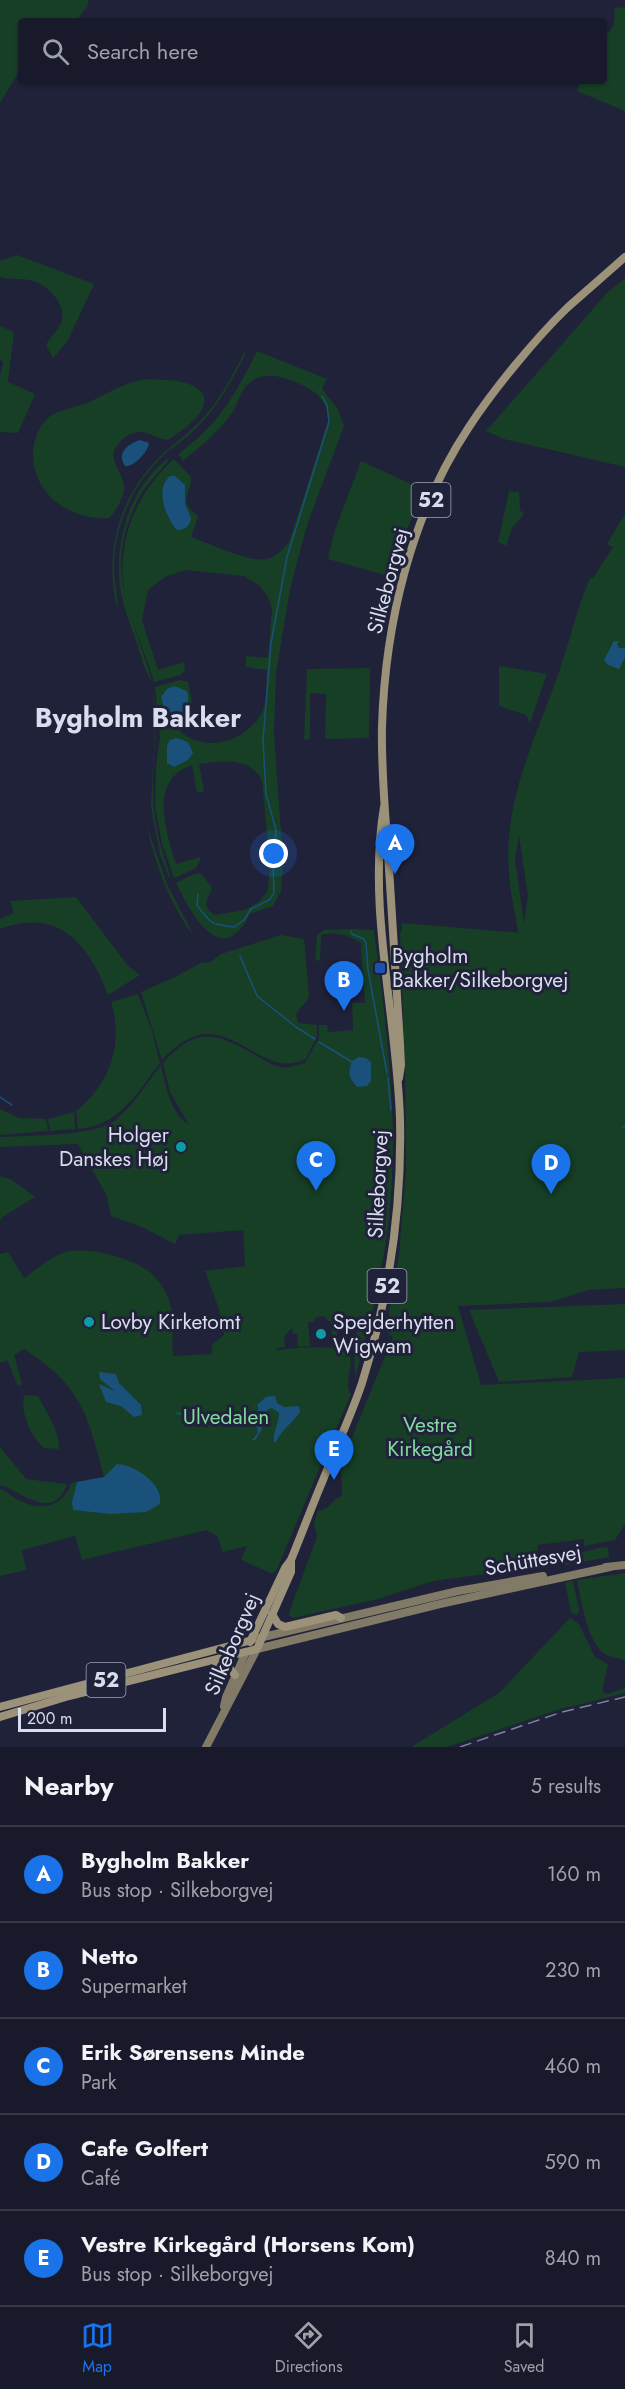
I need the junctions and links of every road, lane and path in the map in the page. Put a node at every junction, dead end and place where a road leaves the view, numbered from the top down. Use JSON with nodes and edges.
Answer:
{"nodes":[{"id":1,"x":625,"y":257,"type":"edge"},
{"id":2,"x":291,"y":1560,"type":"junction"},
{"id":3,"x":625,"y":1565,"type":"edge"},
{"id":4,"x":610,"y":1567,"type":"junction"},
{"id":5,"x":272,"y":1614,"type":"junction"},
{"id":6,"x":341,"y":1618,"type":"junction"},
{"id":7,"x":262,"y":1637,"type":"junction"},
{"id":8,"x":252,"y":1640,"type":"junction"},
{"id":9,"x":257,"y":1649,"type":"junction"},
{"id":10,"x":246,"y":1652,"type":"junction"},
{"id":11,"x":235,"y":1675,"type":"junction"},
{"id":12,"x":147,"y":1676,"type":"junction"},
{"id":13,"x":0,"y":1707,"type":"edge"},
{"id":14,"x":224,"y":1711,"type":"junction"},
{"id":15,"x":0,"y":1717,"type":"edge"},
{"id":16,"x":206,"y":1747,"type":"edge"}],
"edges":[{"from":1,"to":2,"type":"main road","name":"Silkeborgvej","number":"52"},
{"from":2,"to":5,"type":"main road","name":"Silkeborgvej","number":"52"},
{"from":2,"to":8,"type":"main road","name":"Silkeborgvej","number":"52"},
{"from":3,"to":4,"type":"main road"},
{"from":4,"to":6,"type":"main road","name":"Schüttesvej"},
{"from":4,"to":9,"type":"main road","name":"Schüttesvej"},
{"from":5,"to":6,"type":"main road"},
{"from":5,"to":7,"type":"main road","name":"Silkeborgvej","number":"52"},
{"from":6,"to":7,"type":"main road","name":"Schüttesvej"},
{"from":7,"to":8,"type":"main road","name":"Schüttesvej"},
{"from":7,"to":9,"type":"main road","name":"Silkeborgvej","number":"52"},
{"from":8,"to":10,"type":"main road","name":"Silkeborgvej","number":"52"},
{"from":8,"to":13,"type":"main road","name":"Schüttesvej","number":"52"},
{"from":9,"to":10,"type":"main road","name":"Schüttesvej"},
{"from":9,"to":14,"type":"main road","name":"Silkeborgvej"},
{"from":10,"to":11,"type":"main road","name":"Silkeborgvej"},
{"from":10,"to":12,"type":"main road","name":"Schüttesvej"},
{"from":11,"to":12,"type":"main road","name":"Schüttesvej"},
{"from":11,"to":14,"type":"main road","name":"Silkeborgvej"},
{"from":12,"to":15,"type":"main road","name":"Schüttesvej","number":"52"},
{"from":14,"to":16,"type":"main road","name":"Silkeborgvej"}]}
